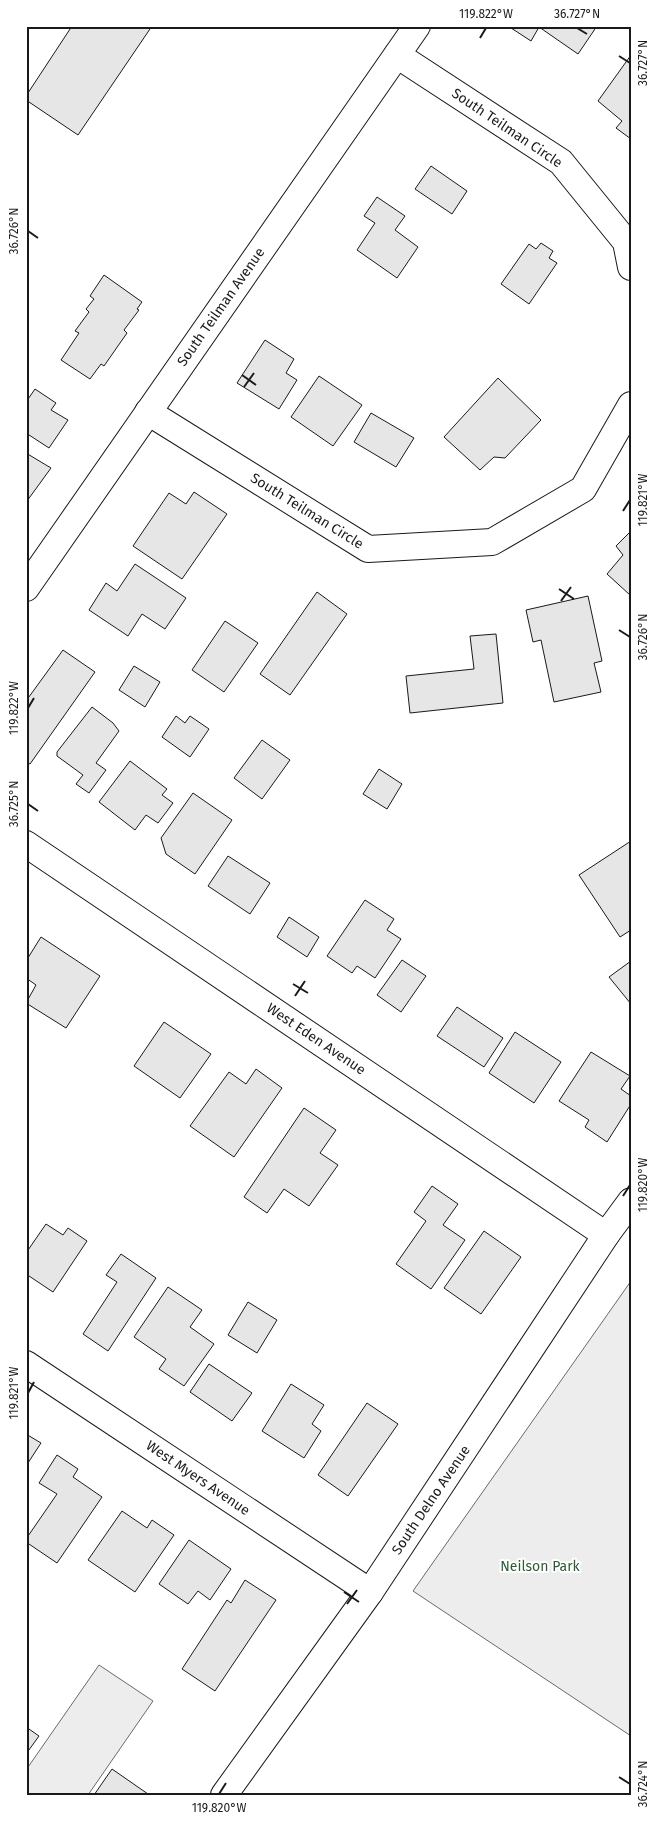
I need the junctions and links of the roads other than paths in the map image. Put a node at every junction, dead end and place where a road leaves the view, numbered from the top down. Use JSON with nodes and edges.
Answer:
{"nodes":[{"id":1,"x":417,"y":26,"type":"edge"},
{"id":2,"x":397,"y":55,"type":"junction"},
{"id":3,"x":631,"y":267,"type":"edge"},
{"id":4,"x":631,"y":405,"type":"edge"},
{"id":5,"x":148,"y":412,"type":"junction"},
{"id":6,"x":26,"y":588,"type":"edge"},
{"id":7,"x":26,"y":844,"type":"edge"},
{"id":8,"x":631,"y":1201,"type":"edge"},
{"id":9,"x":606,"y":1235,"type":"junction"},
{"id":10,"x":26,"y":1364,"type":"edge"},
{"id":11,"x":370,"y":1592,"type":"junction"},
{"id":12,"x":224,"y":1795,"type":"edge"}],
"edges":[{"from":1,"to":2,"type":"street","name":"South Teilman Avenue"},
{"from":2,"to":3,"type":"street","name":"South Teilman Circle"},
{"from":2,"to":5,"type":"street","name":"South Teilman Avenue"},
{"from":4,"to":5,"type":"street","name":"South Teilman Circle"},
{"from":5,"to":6,"type":"street","name":"South Teilman Avenue"},
{"from":7,"to":9,"type":"street","name":"West Eden Avenue"},
{"from":8,"to":9,"type":"street","name":"South Delno Avenue"},
{"from":9,"to":11,"type":"street","name":"South Delno Avenue"},
{"from":10,"to":11,"type":"street","name":"West Myers Avenue"},
{"from":11,"to":12,"type":"street","name":"South Delno Avenue"}]}
